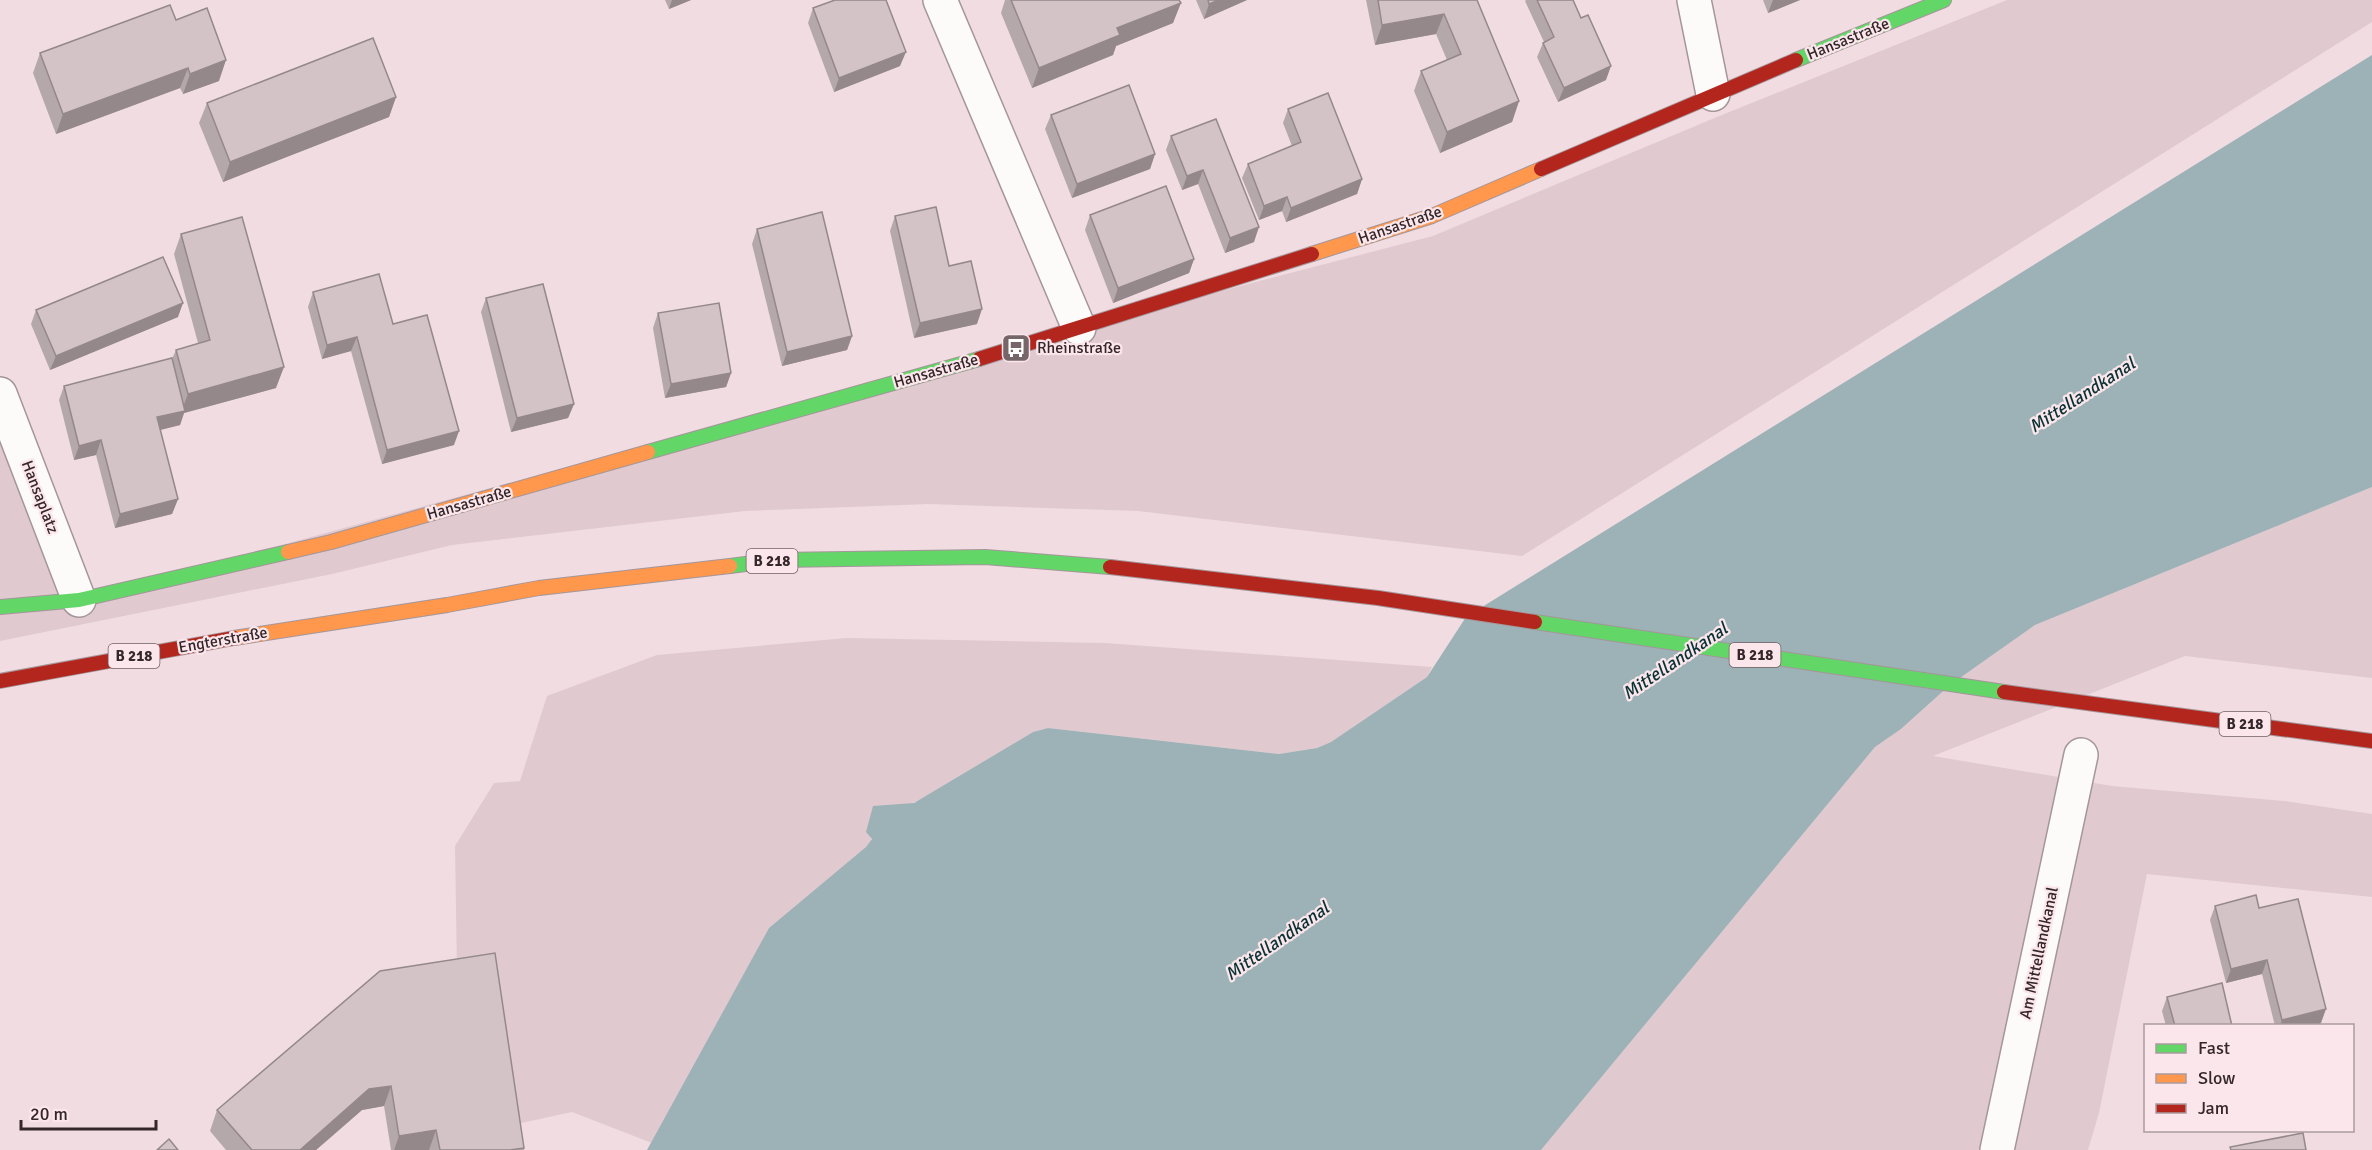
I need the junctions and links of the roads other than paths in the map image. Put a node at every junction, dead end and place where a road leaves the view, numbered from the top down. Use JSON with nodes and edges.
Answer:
{"nodes":[{"id":1,"x":940,"y":0,"type":"edge"},
{"id":2,"x":1694,"y":0,"type":"edge"},
{"id":3,"x":1944,"y":0,"type":"edge"},
{"id":4,"x":1713,"y":94,"type":"junction"},
{"id":5,"x":1079,"y":328,"type":"junction"},
{"id":6,"x":0,"y":394,"type":"edge"},
{"id":7,"x":79,"y":600,"type":"junction"},
{"id":8,"x":0,"y":607,"type":"edge"},
{"id":9,"x":0,"y":681,"type":"edge"},
{"id":10,"x":2372,"y":741,"type":"edge"},
{"id":11,"x":2081,"y":755,"type":"dead end"},
{"id":12,"x":1998,"y":1150,"type":"edge"}],
"edges":[{"from":1,"to":5,"type":"street"},
{"from":2,"to":4,"type":"street"},
{"from":3,"to":4,"type":"main road","name":"Hansastraße"},
{"from":4,"to":5,"type":"main road","name":"Hansastraße"},
{"from":5,"to":7,"type":"main road","name":"Hansastraße"},
{"from":6,"to":7,"type":"street","name":"Hansaplatz"},
{"from":7,"to":8,"type":"main road","name":"Hansastraße"},
{"from":9,"to":10,"type":"main road","name":"Engterstraße","number":"B 218"},
{"from":11,"to":12,"type":"street","name":"Am Mittellandkanal"}]}
